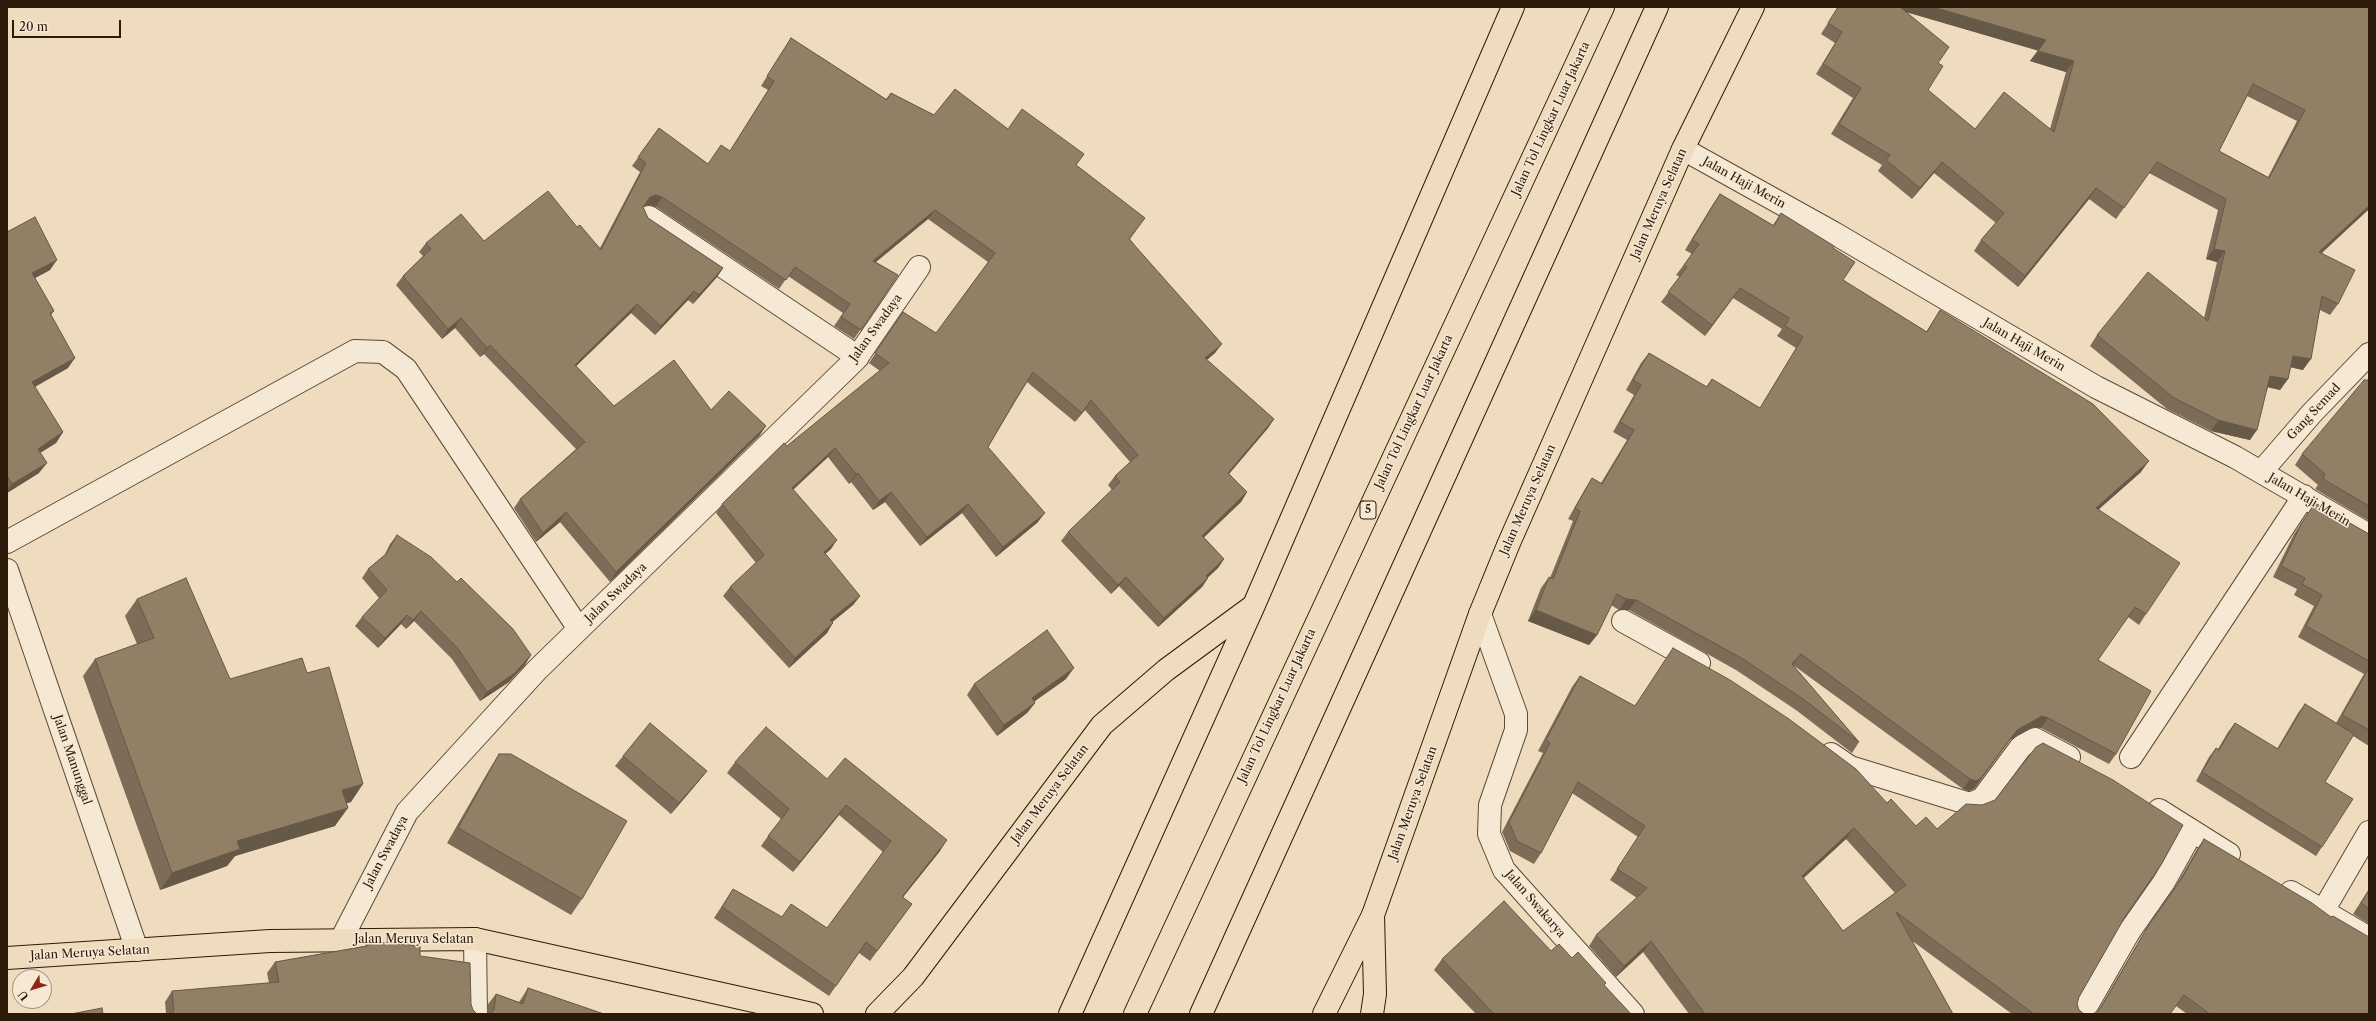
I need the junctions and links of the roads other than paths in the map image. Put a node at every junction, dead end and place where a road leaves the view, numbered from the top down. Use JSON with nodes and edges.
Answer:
{"nodes":[{"id":1,"x":1513,"y":7,"type":"edge"},
{"id":2,"x":1603,"y":7,"type":"edge"},
{"id":3,"x":1657,"y":7,"type":"edge"},
{"id":4,"x":1753,"y":7,"type":"edge"},
{"id":5,"x":1683,"y":149,"type":"junction"},
{"id":6,"x":649,"y":217,"type":"edge"},
{"id":7,"x":919,"y":268,"type":"dead end"},
{"id":8,"x":2369,"y":354,"type":"edge"},
{"id":9,"x":858,"y":357,"type":"junction"},
{"id":10,"x":2261,"y":472,"type":"junction"},
{"id":11,"x":2304,"y":496,"type":"junction"},
{"id":12,"x":2369,"y":535,"type":"edge"},
{"id":13,"x":7,"y":542,"type":"edge"},
{"id":14,"x":7,"y":570,"type":"edge"},
{"id":15,"x":1254,"y":605,"type":"junction"},
{"id":16,"x":1480,"y":614,"type":"junction"},
{"id":17,"x":1623,"y":621,"type":"dead end"},
{"id":18,"x":579,"y":629,"type":"junction"},
{"id":19,"x":1716,"y":673,"type":"edge"},
{"id":20,"x":1815,"y":741,"type":"edge"},
{"id":21,"x":2131,"y":757,"type":"dead end"},
{"id":22,"x":2084,"y":765,"type":"edge"},
{"id":23,"x":2143,"y":800,"type":"edge"},
{"id":24,"x":2192,"y":832,"type":"junction"},
{"id":25,"x":2369,"y":832,"type":"edge"},
{"id":26,"x":2245,"y":864,"type":"edge"},
{"id":27,"x":2271,"y":879,"type":"edge"},
{"id":28,"x":2323,"y":911,"type":"junction"},
{"id":29,"x":1373,"y":915,"type":"junction"},
{"id":30,"x":2369,"y":938,"type":"edge"},
{"id":31,"x":475,"y":939,"type":"junction"},
{"id":32,"x":341,"y":940,"type":"junction"},
{"id":33,"x":137,"y":950,"type":"junction"},
{"id":34,"x":7,"y":958,"type":"edge"},
{"id":35,"x":476,"y":1014,"type":"edge"},
{"id":36,"x":812,"y":1014,"type":"edge"},
{"id":37,"x":877,"y":1014,"type":"edge"},
{"id":38,"x":1070,"y":1014,"type":"edge"},
{"id":39,"x":1135,"y":1014,"type":"edge"},
{"id":40,"x":1201,"y":1014,"type":"edge"},
{"id":41,"x":1324,"y":1014,"type":"edge"},
{"id":42,"x":1372,"y":1014,"type":"edge"},
{"id":43,"x":1633,"y":1014,"type":"edge"},
{"id":44,"x":2082,"y":1014,"type":"edge"}],
"edges":[{"from":1,"to":15,"type":"main road"},
{"from":2,"to":39,"type":"main road","name":"Jalan Tol Lingkar Luar Jakarta","number":"5"},
{"from":3,"to":40,"type":"main road"},
{"from":4,"to":5,"type":"main road","name":"Jalan Meruya Selatan"},
{"from":5,"to":10,"type":"street","name":"Jalan Haji Merin"},
{"from":5,"to":16,"type":"main road","name":"Jalan Meruya Selatan"},
{"from":6,"to":9,"type":"street"},
{"from":7,"to":9,"type":"street","name":"Jalan Swadaya"},
{"from":8,"to":10,"type":"street","name":"Gang Semad"},
{"from":9,"to":18,"type":"street","name":"Jalan Swadaya"},
{"from":10,"to":11,"type":"street","name":"Jalan Haji Merin"},
{"from":11,"to":12,"type":"street","name":"Jalan Haji Merin"},
{"from":11,"to":21,"type":"street"},
{"from":13,"to":18,"type":"street"},
{"from":14,"to":33,"type":"street","name":"Jalan Manunggal"},
{"from":15,"to":37,"type":"main road","name":"Jalan Meruya Selatan"},
{"from":15,"to":38,"type":"main road"},
{"from":16,"to":29,"type":"main road","name":"Jalan Meruya Selatan"},
{"from":16,"to":43,"type":"street","name":"Jalan Swakarya"},
{"from":17,"to":19,"type":"street"},
{"from":18,"to":32,"type":"street","name":"Jalan Swadaya"},
{"from":20,"to":22,"type":"street"},
{"from":23,"to":24,"type":"street"},
{"from":24,"to":26,"type":"street"},
{"from":24,"to":44,"type":"street"},
{"from":25,"to":28,"type":"street"},
{"from":27,"to":28,"type":"street"},
{"from":28,"to":30,"type":"street"},
{"from":29,"to":41,"type":"main road"},
{"from":29,"to":42,"type":"main road","name":"Jalan Meruya Selatan"},
{"from":31,"to":32,"type":"main road","name":"Jalan Meruya Selatan"},
{"from":31,"to":35,"type":"street"},
{"from":31,"to":36,"type":"main road","name":"Jalan Meruya Selatan"},
{"from":32,"to":33,"type":"main road","name":"Jalan Meruya Selatan"},
{"from":33,"to":34,"type":"main road","name":"Jalan Meruya Selatan"}]}
